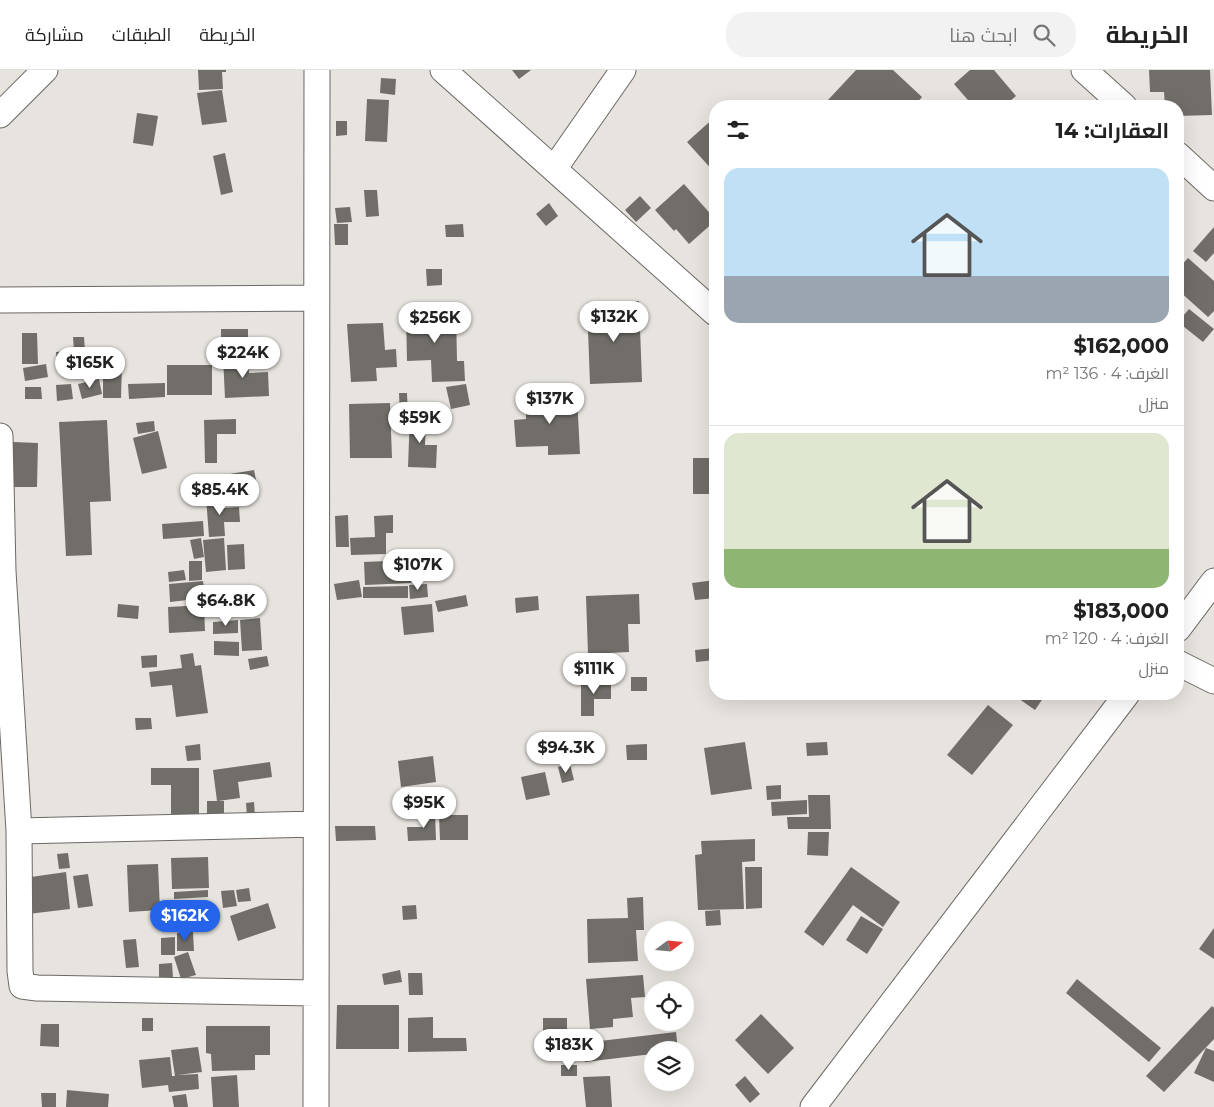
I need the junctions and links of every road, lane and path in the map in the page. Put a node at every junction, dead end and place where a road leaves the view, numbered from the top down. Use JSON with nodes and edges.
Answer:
{"nodes":[{"id":1,"x":45,"y":70,"type":"edge"},
{"id":2,"x":317,"y":70,"type":"edge"},
{"id":3,"x":443,"y":70,"type":"edge"},
{"id":4,"x":623,"y":70,"type":"edge"},
{"id":5,"x":1084,"y":70,"type":"edge"},
{"id":6,"x":1117,"y":100,"type":"edge"},
{"id":7,"x":0,"y":115,"type":"edge"},
{"id":8,"x":1184,"y":160,"type":"edge"},
{"id":9,"x":554,"y":169,"type":"junction"},
{"id":10,"x":1214,"y":188,"type":"edge"},
{"id":11,"x":316,"y":298,"type":"junction"},
{"id":12,"x":0,"y":300,"type":"edge"},
{"id":13,"x":709,"y":308,"type":"edge"},
{"id":14,"x":0,"y":436,"type":"edge"},
{"id":15,"x":1214,"y":581,"type":"edge"},
{"id":16,"x":1184,"y":621,"type":"edge"},
{"id":17,"x":1184,"y":666,"type":"edge"},
{"id":18,"x":1214,"y":681,"type":"edge"},
{"id":19,"x":1122,"y":700,"type":"edge"},
{"id":20,"x":316,"y":824,"type":"junction"},
{"id":21,"x":19,"y":831,"type":"junction"},
{"id":22,"x":11,"y":986,"type":"edge"},
{"id":23,"x":316,"y":993,"type":"junction"},
{"id":24,"x":316,"y":1107,"type":"edge"},
{"id":25,"x":813,"y":1107,"type":"edge"}],
"edges":[{"from":1,"to":7,"type":"street"},
{"from":2,"to":11,"type":"street"},
{"from":3,"to":9,"type":"street"},
{"from":4,"to":9,"type":"street"},
{"from":5,"to":6,"type":"street"},
{"from":8,"to":10,"type":"street"},
{"from":9,"to":13,"type":"street"},
{"from":11,"to":12,"type":"street"},
{"from":11,"to":20,"type":"street"},
{"from":14,"to":21,"type":"street"},
{"from":15,"to":16,"type":"street"},
{"from":17,"to":18,"type":"street"},
{"from":19,"to":25,"type":"street"},
{"from":20,"to":21,"type":"street"},
{"from":20,"to":23,"type":"street"},
{"from":21,"to":22,"type":"street"},
{"from":22,"to":23,"type":"street"},
{"from":23,"to":24,"type":"street"}]}
